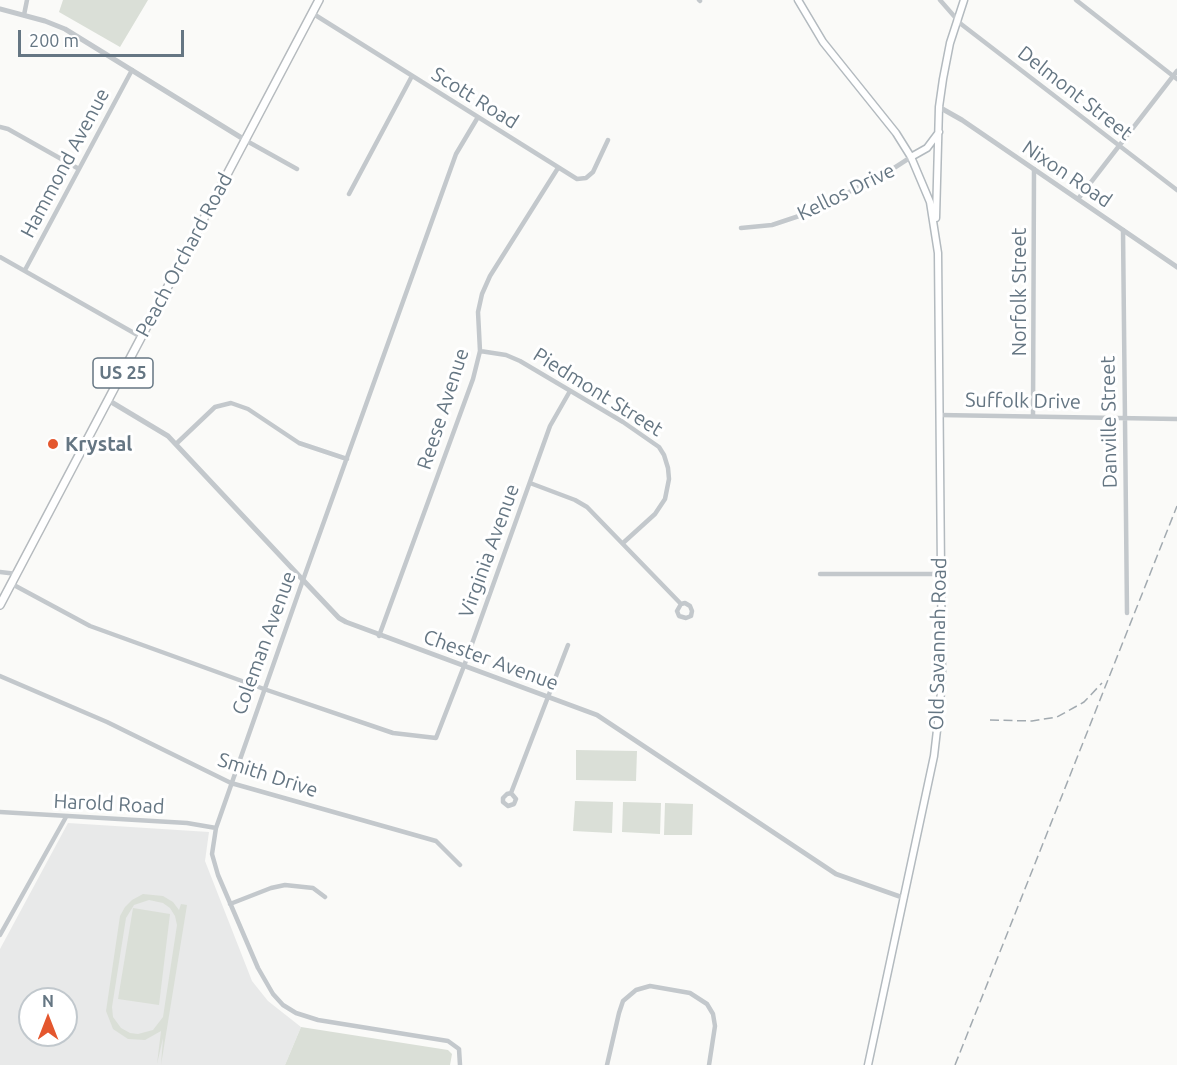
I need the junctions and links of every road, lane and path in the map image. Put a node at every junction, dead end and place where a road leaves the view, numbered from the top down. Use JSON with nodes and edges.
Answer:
{"nodes":[{"id":1,"x":27,"y":0,"type":"edge"},
{"id":2,"x":319,"y":0,"type":"edge"},
{"id":3,"x":798,"y":0,"type":"edge"},
{"id":4,"x":940,"y":0,"type":"edge"},
{"id":5,"x":964,"y":0,"type":"edge"},
{"id":6,"x":1076,"y":0,"type":"edge"},
{"id":7,"x":0,"y":9,"type":"edge"},
{"id":8,"x":312,"y":13,"type":"junction"},
{"id":9,"x":24,"y":15,"type":"junction"},
{"id":10,"x":957,"y":17,"type":"junction"},
{"id":11,"x":132,"y":70,"type":"junction"},
{"id":12,"x":1177,"y":71,"type":"edge"},
{"id":13,"x":412,"y":76,"type":"junction"},
{"id":14,"x":1175,"y":77,"type":"edge"},
{"id":15,"x":939,"y":107,"type":"junction"},
{"id":16,"x":478,"y":117,"type":"junction"},
{"id":17,"x":0,"y":127,"type":"edge"},
{"id":18,"x":939,"y":131,"type":"junction"},
{"id":19,"x":245,"y":140,"type":"junction"},
{"id":20,"x":608,"y":140,"type":"dead end"},
{"id":21,"x":1120,"y":147,"type":"junction"},
{"id":22,"x":911,"y":157,"type":"junction"},
{"id":23,"x":558,"y":168,"type":"junction"},
{"id":24,"x":79,"y":169,"type":"junction"},
{"id":25,"x":297,"y":169,"type":"dead end"},
{"id":26,"x":1034,"y":169,"type":"junction"},
{"id":27,"x":1177,"y":190,"type":"edge"},
{"id":28,"x":349,"y":194,"type":"dead end"},
{"id":29,"x":1078,"y":199,"type":"junction"},
{"id":30,"x":741,"y":228,"type":"dead end"},
{"id":31,"x":1123,"y":230,"type":"junction"},
{"id":32,"x":936,"y":232,"type":"junction"},
{"id":33,"x":0,"y":257,"type":"edge"},
{"id":34,"x":1177,"y":267,"type":"edge"},
{"id":35,"x":25,"y":270,"type":"junction"},
{"id":36,"x":141,"y":337,"type":"junction"},
{"id":37,"x":480,"y":351,"type":"junction"},
{"id":38,"x":570,"y":391,"type":"junction"},
{"id":39,"x":108,"y":400,"type":"junction"},
{"id":40,"x":940,"y":415,"type":"junction"},
{"id":41,"x":1034,"y":416,"type":"junction"},
{"id":42,"x":1124,"y":418,"type":"junction"},
{"id":43,"x":1177,"y":419,"type":"edge"},
{"id":44,"x":176,"y":444,"type":"junction"},
{"id":45,"x":347,"y":459,"type":"junction"},
{"id":46,"x":530,"y":483,"type":"junction"},
{"id":47,"x":623,"y":543,"type":"junction"},
{"id":48,"x":0,"y":572,"type":"edge"},
{"id":49,"x":17,"y":574,"type":"junction"},
{"id":50,"x":820,"y":574,"type":"dead end"},
{"id":51,"x":941,"y":574,"type":"junction"},
{"id":52,"x":303,"y":580,"type":"junction"},
{"id":53,"x":12,"y":584,"type":"junction"},
{"id":54,"x":681,"y":604,"type":"dead end"},
{"id":55,"x":0,"y":605,"type":"edge"},
{"id":56,"x":1127,"y":613,"type":"dead end"},
{"id":57,"x":379,"y":636,"type":"junction"},
{"id":58,"x":568,"y":645,"type":"dead end"},
{"id":59,"x":464,"y":666,"type":"junction"},
{"id":60,"x":0,"y":676,"type":"edge"},
{"id":61,"x":264,"y":689,"type":"junction"},
{"id":62,"x":547,"y":696,"type":"junction"},
{"id":63,"x":231,"y":783,"type":"junction"},
{"id":64,"x":511,"y":793,"type":"dead end"},
{"id":65,"x":0,"y":812,"type":"edge"},
{"id":66,"x":66,"y":817,"type":"junction"},
{"id":67,"x":216,"y":828,"type":"junction"},
{"id":68,"x":460,"y":865,"type":"dead end"},
{"id":69,"x":325,"y":897,"type":"dead end"},
{"id":70,"x":904,"y":898,"type":"junction"},
{"id":71,"x":230,"y":904,"type":"junction"},
{"id":72,"x":0,"y":935,"type":"edge"},
{"id":73,"x":460,"y":1065,"type":"edge"},
{"id":74,"x":607,"y":1065,"type":"edge"},
{"id":75,"x":709,"y":1065,"type":"edge"},
{"id":76,"x":868,"y":1065,"type":"edge"}],
"edges":[{"from":1,"to":9,"type":"street"},
{"from":2,"to":8,"type":"main road","name":"Peach Orchard Road","number":"US 25"},
{"from":3,"to":22,"type":"main road"},
{"from":4,"to":10,"type":"street","name":"Delmont Street"},
{"from":5,"to":10,"type":"main road"},
{"from":6,"to":14,"type":"street"},
{"from":7,"to":9,"type":"street"},
{"from":8,"to":13,"type":"street","name":"Scott Road"},
{"from":8,"to":19,"type":"main road","name":"Peach Orchard Road","number":"US 25"},
{"from":9,"to":11,"type":"street"},
{"from":10,"to":15,"type":"main road"},
{"from":10,"to":21,"type":"street","name":"Delmont Street"},
{"from":11,"to":19,"type":"street"},
{"from":11,"to":24,"type":"street","name":"Hammond Avenue"},
{"from":12,"to":14,"type":"street"},
{"from":13,"to":16,"type":"street","name":"Scott Road"},
{"from":13,"to":28,"type":"street"},
{"from":14,"to":21,"type":"street"},
{"from":15,"to":18,"type":"main road"},
{"from":15,"to":26,"type":"street","name":"Nixon Road"},
{"from":16,"to":23,"type":"street","name":"Scott Road"},
{"from":16,"to":45,"type":"street","name":"Coleman Avenue"},
{"from":17,"to":24,"type":"street"},
{"from":18,"to":22,"type":"main road","name":"Kellos Drive"},
{"from":18,"to":32,"type":"main road"},
{"from":19,"to":25,"type":"street"},
{"from":19,"to":36,"type":"main road","name":"Peach Orchard Road","number":"US 25"},
{"from":20,"to":23,"type":"street","name":"Scott Road"},
{"from":21,"to":27,"type":"street","name":"Delmont Street"},
{"from":21,"to":29,"type":"street"},
{"from":22,"to":30,"type":"street","name":"Kellos Drive"},
{"from":22,"to":32,"type":"main road"},
{"from":23,"to":37,"type":"street","name":"Reese Avenue"},
{"from":24,"to":35,"type":"street","name":"Hammond Avenue"},
{"from":26,"to":29,"type":"street","name":"Nixon Road"},
{"from":26,"to":41,"type":"street","name":"Norfolk Street"},
{"from":29,"to":31,"type":"street","name":"Nixon Road"},
{"from":31,"to":34,"type":"street","name":"Nixon Road"},
{"from":31,"to":42,"type":"street","name":"Danville Street"},
{"from":32,"to":40,"type":"main road","name":"Old Savannah Road"},
{"from":33,"to":35,"type":"street"},
{"from":35,"to":36,"type":"street"},
{"from":36,"to":39,"type":"main road","name":"Peach Orchard Road","number":"US 25"},
{"from":37,"to":38,"type":"street","name":"Piedmont Street"},
{"from":37,"to":57,"type":"street","name":"Reese Avenue"},
{"from":38,"to":46,"type":"street","name":"Virginia Avenue"},
{"from":38,"to":47,"type":"street","name":"Piedmont Street"},
{"from":39,"to":44,"type":"street","name":"Chester Avenue"},
{"from":39,"to":49,"type":"main road","name":"Peach Orchard Road","number":"US 25"},
{"from":40,"to":41,"type":"street","name":"Suffolk Drive"},
{"from":40,"to":51,"type":"main road","name":"Old Savannah Road"},
{"from":41,"to":42,"type":"street","name":"Suffolk Drive"},
{"from":42,"to":43,"type":"street","name":"Suffolk Drive"},
{"from":42,"to":56,"type":"street","name":"Danville Street"},
{"from":44,"to":45,"type":"street"},
{"from":44,"to":52,"type":"street","name":"Chester Avenue"},
{"from":45,"to":52,"type":"street","name":"Coleman Avenue"},
{"from":46,"to":47,"type":"street"},
{"from":46,"to":59,"type":"street","name":"Virginia Avenue"},
{"from":47,"to":54,"type":"street"},
{"from":48,"to":49,"type":"street"},
{"from":49,"to":53,"type":"main road","name":"Peach Orchard Road","number":"US 25"},
{"from":50,"to":51,"type":"street"},
{"from":51,"to":70,"type":"main road","name":"Old Savannah Road"},
{"from":52,"to":57,"type":"street","name":"Chester Avenue"},
{"from":52,"to":61,"type":"street","name":"Coleman Avenue"},
{"from":53,"to":55,"type":"main road","name":"Peach Orchard Road","number":"US 25"},
{"from":53,"to":61,"type":"street","name":"Virginia Avenue"},
{"from":57,"to":59,"type":"street","name":"Chester Avenue"},
{"from":58,"to":62,"type":"street"},
{"from":59,"to":61,"type":"street","name":"Virginia Avenue"},
{"from":59,"to":62,"type":"street","name":"Chester Avenue"},
{"from":60,"to":63,"type":"street","name":"Smith Drive"},
{"from":61,"to":63,"type":"street","name":"Coleman Avenue"},
{"from":62,"to":64,"type":"street"},
{"from":62,"to":70,"type":"street","name":"Chester Avenue"},
{"from":63,"to":67,"type":"street","name":"Coleman Avenue"},
{"from":63,"to":68,"type":"street","name":"Smith Drive"},
{"from":65,"to":66,"type":"street","name":"Harold Road"},
{"from":66,"to":67,"type":"street","name":"Harold Road"},
{"from":66,"to":72,"type":"street"},
{"from":67,"to":71,"type":"street","name":"Coleman Avenue"},
{"from":69,"to":71,"type":"street"},
{"from":70,"to":76,"type":"main road","name":"Old Savannah Road"},
{"from":71,"to":73,"type":"street","name":"Coleman Avenue"},
{"from":74,"to":75,"type":"street"}]}
